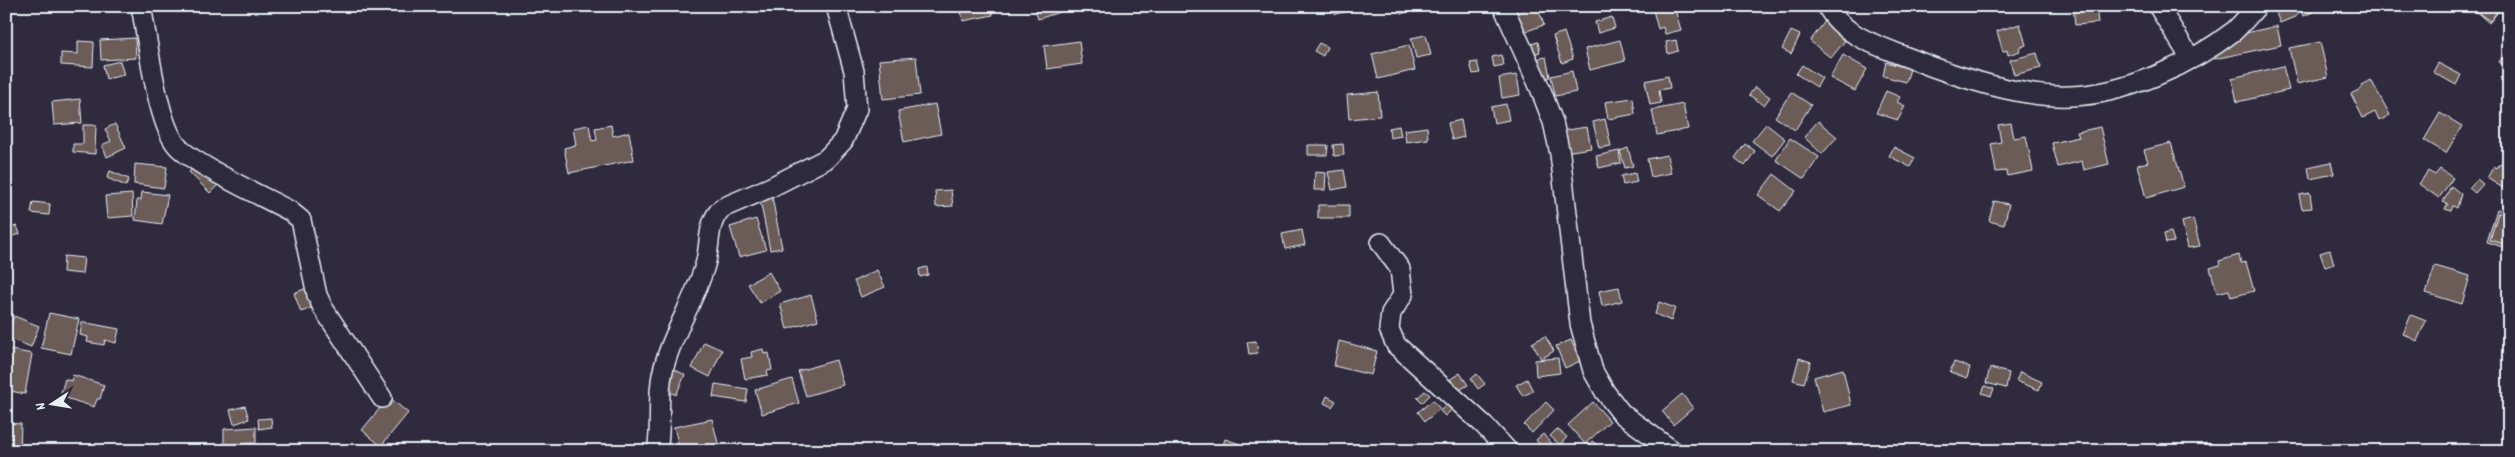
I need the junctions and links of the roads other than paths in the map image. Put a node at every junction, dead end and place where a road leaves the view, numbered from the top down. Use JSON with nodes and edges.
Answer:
{"nodes":[{"id":1,"x":141,"y":6,"type":"edge"},
{"id":2,"x":836,"y":6,"type":"edge"},
{"id":3,"x":1503,"y":6,"type":"edge"},
{"id":4,"x":1827,"y":6,"type":"edge"},
{"id":5,"x":2158,"y":6,"type":"edge"},
{"id":6,"x":2257,"y":6,"type":"edge"},
{"id":7,"x":2191,"y":59,"type":"junction"},
{"id":8,"x":1381,"y":243,"type":"dead end"},
{"id":9,"x":382,"y":398,"type":"dead end"},
{"id":10,"x":657,"y":451,"type":"edge"},
{"id":11,"x":1508,"y":451,"type":"edge"},
{"id":12,"x":1673,"y":451,"type":"edge"}],
"edges":[{"from":1,"to":9,"type":"street"},
{"from":2,"to":10,"type":"street"},
{"from":3,"to":12,"type":"street"},
{"from":4,"to":7,"type":"street"},
{"from":5,"to":7,"type":"street"},
{"from":6,"to":7,"type":"street"},
{"from":8,"to":11,"type":"street"}]}
